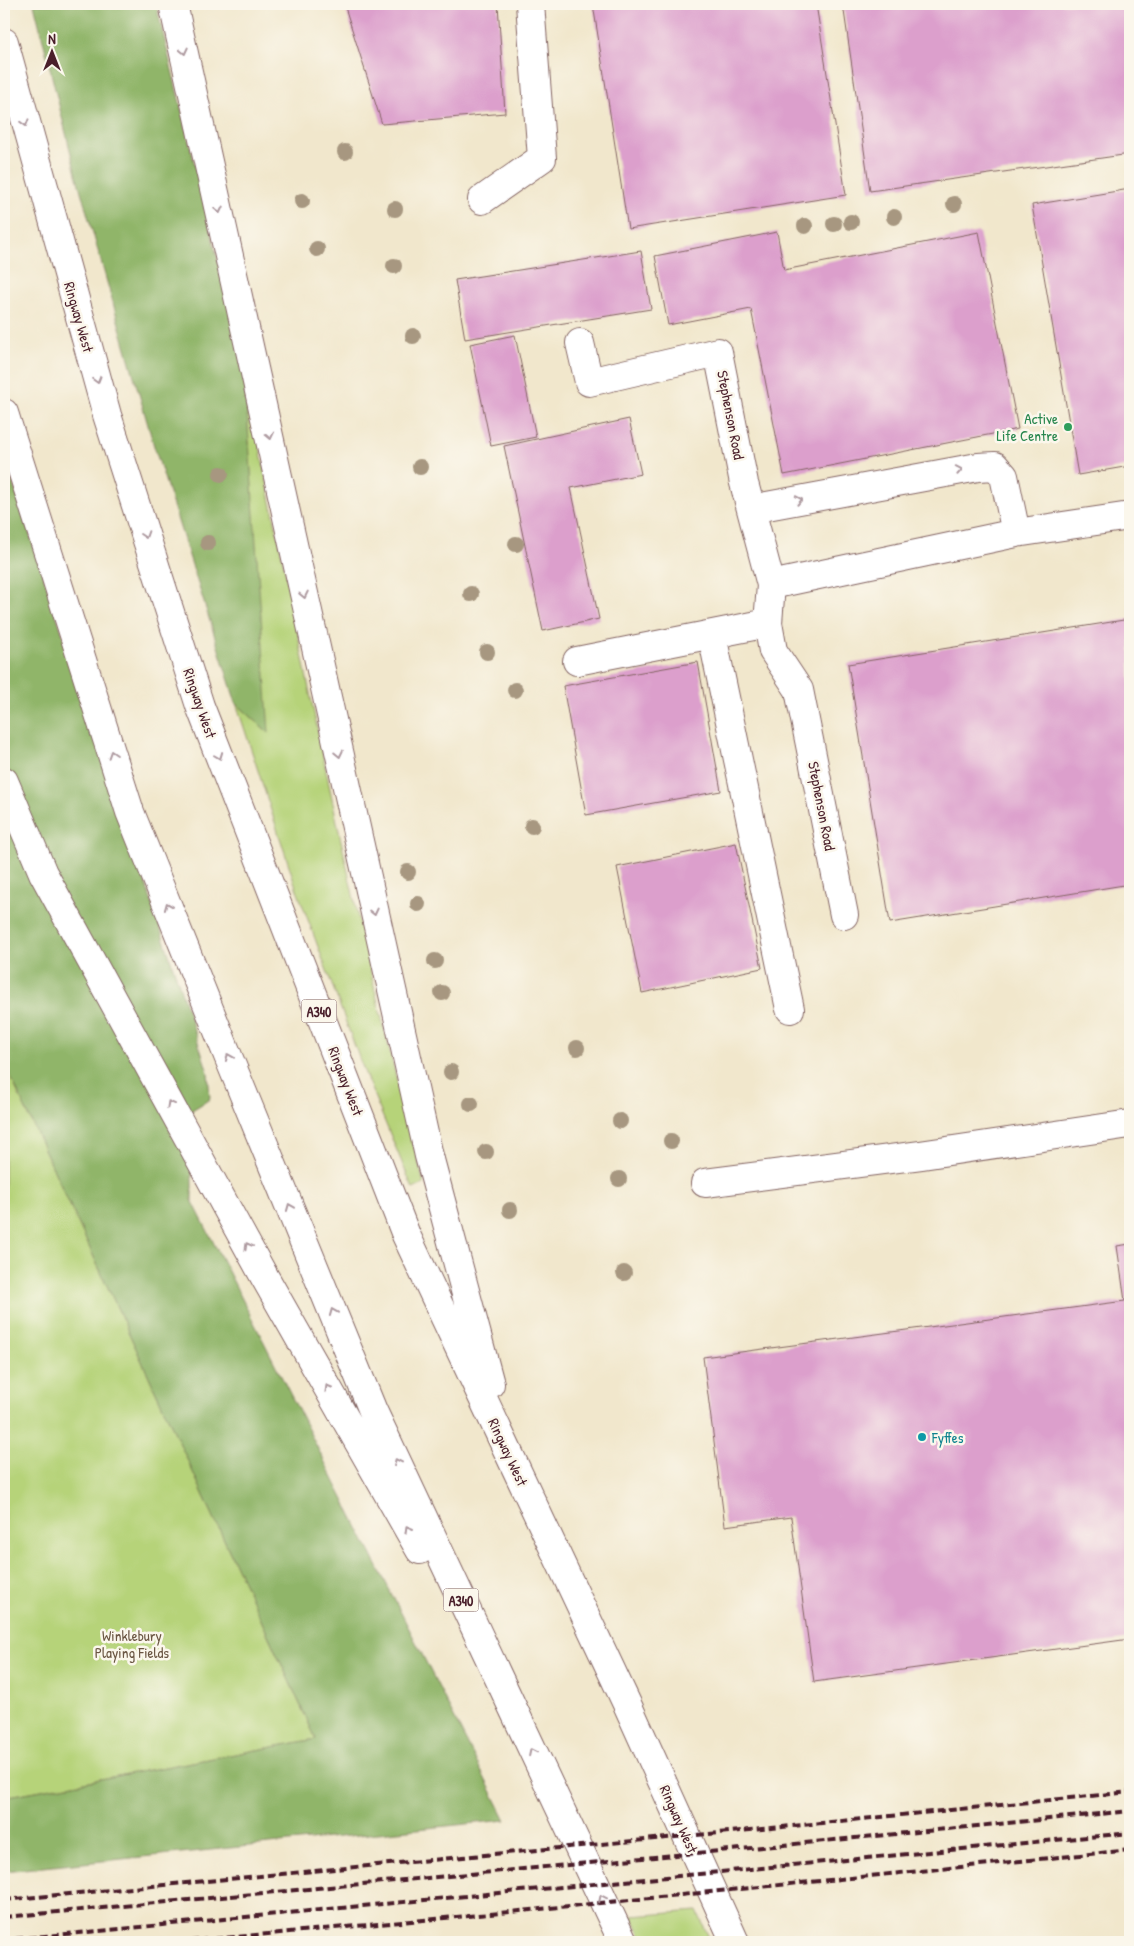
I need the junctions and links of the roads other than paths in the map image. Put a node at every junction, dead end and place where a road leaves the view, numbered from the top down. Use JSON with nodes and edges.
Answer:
{"nodes":[{"id":1,"x":173,"y":4,"type":"edge"},
{"id":2,"x":530,"y":4,"type":"edge"},
{"id":3,"x":4,"y":42,"type":"edge"},
{"id":4,"x":482,"y":200,"type":"dead end"},
{"id":5,"x":580,"y":343,"type":"dead end"},
{"id":6,"x":4,"y":413,"type":"edge"},
{"id":7,"x":751,"y":509,"type":"junction"},
{"id":8,"x":1130,"y":516,"type":"edge"},
{"id":9,"x":1016,"y":533,"type":"junction"},
{"id":10,"x":771,"y":585,"type":"junction"},
{"id":11,"x":768,"y":623,"type":"junction"},
{"id":12,"x":712,"y":635,"type":"junction"},
{"id":13,"x":577,"y":661,"type":"dead end"},
{"id":14,"x":4,"y":781,"type":"edge"},
{"id":15,"x":844,"y":915,"type":"dead end"},
{"id":16,"x":790,"y":1009,"type":"dead end"},
{"id":17,"x":1130,"y":1124,"type":"edge"},
{"id":18,"x":705,"y":1182,"type":"dead end"},
{"id":19,"x":508,"y":1451,"type":"junction"},
{"id":20,"x":518,"y":1724,"type":"junction"},
{"id":21,"x":623,"y":1942,"type":"edge"},
{"id":22,"x":735,"y":1942,"type":"edge"}],
"edges":[{"from":1,"to":19,"type":"main road","one_way":true},
{"from":2,"to":4,"type":"main road"},
{"from":3,"to":19,"type":"main road","name":"Ringway West","number":"A340","one_way":true},
{"from":5,"to":7,"type":"main road","name":"Stephenson Road"},
{"from":20,"to":6,"type":"main road","number":"A340","one_way":true},
{"from":7,"to":9,"type":"main road","one_way":true},
{"from":7,"to":10,"type":"main road","name":"Stephenson Road"},
{"from":8,"to":9,"type":"main road"},
{"from":9,"to":10,"type":"main road"},
{"from":10,"to":11,"type":"main road","name":"Stephenson Road"},
{"from":11,"to":12,"type":"main road"},
{"from":11,"to":15,"type":"main road","name":"Stephenson Road"},
{"from":12,"to":13,"type":"main road"},
{"from":12,"to":16,"type":"main road"},
{"from":20,"to":14,"type":"main road","one_way":true},
{"from":17,"to":18,"type":"main road"},
{"from":19,"to":22,"type":"main road","name":"Ringway West","number":"A340"},
{"from":21,"to":20,"type":"main road","number":"A340","one_way":true}]}
